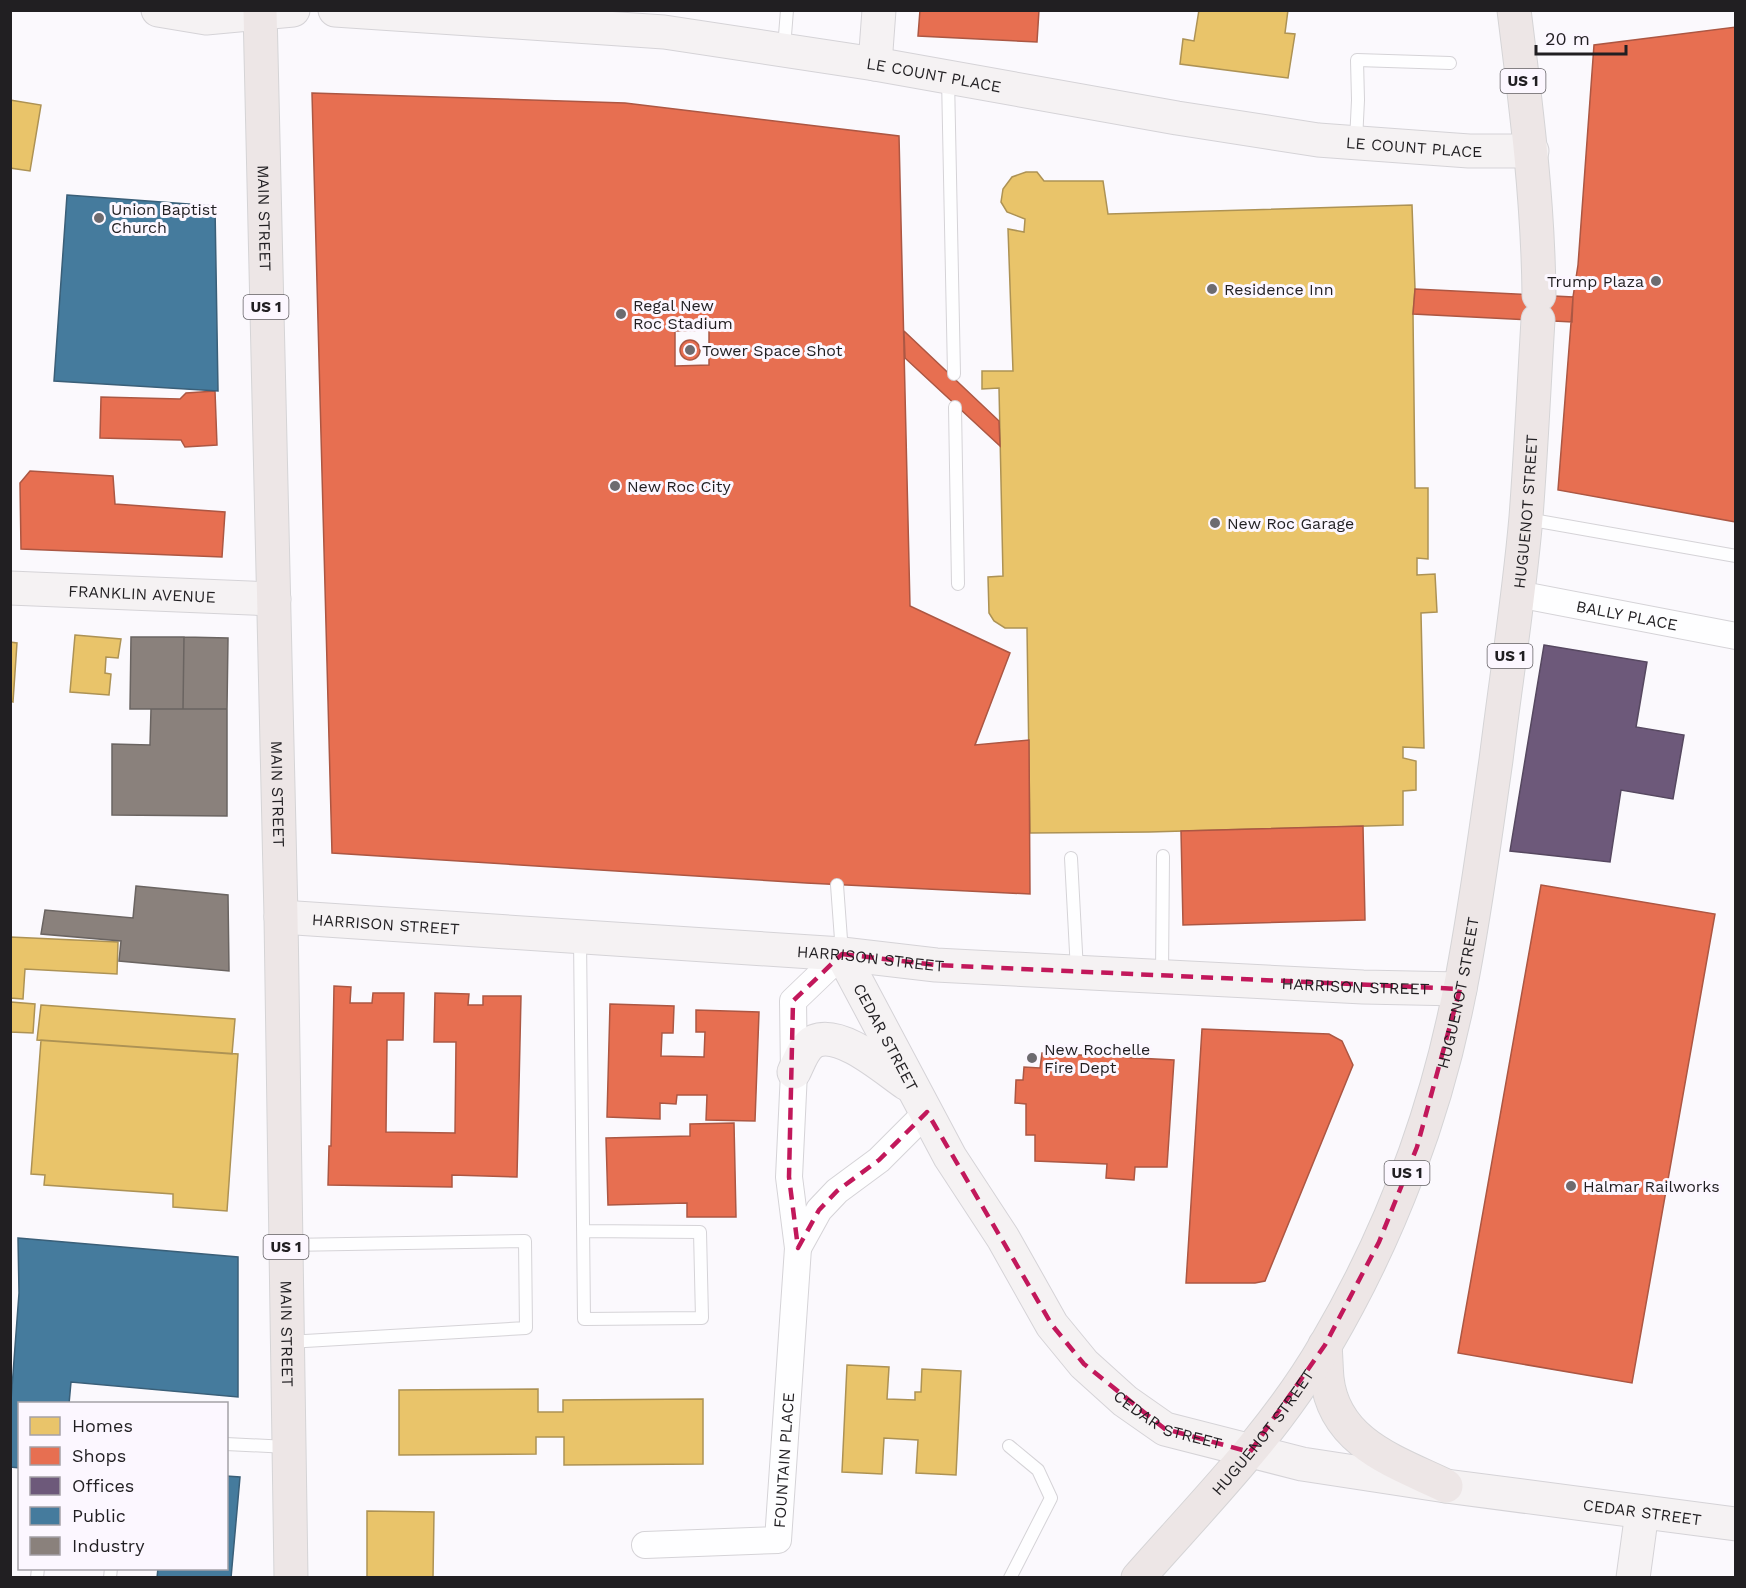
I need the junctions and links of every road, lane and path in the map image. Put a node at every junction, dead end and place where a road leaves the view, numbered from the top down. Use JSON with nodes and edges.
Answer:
{"nodes":[{"id":1,"x":158,"y":10,"type":"edge"},
{"id":2,"x":293,"y":10,"type":"edge"},
{"id":3,"x":335,"y":10,"type":"edge"},
{"id":4,"x":787,"y":10,"type":"edge"},
{"id":5,"x":879,"y":10,"type":"edge"},
{"id":6,"x":1514,"y":10,"type":"edge"},
{"id":7,"x":260,"y":12,"type":"edge"},
{"id":8,"x":784,"y":49,"type":"junction"},
{"id":9,"x":1450,"y":63,"type":"dead end"},
{"id":10,"x":875,"y":64,"type":"junction"},
{"id":11,"x":948,"y":77,"type":"junction"},
{"id":12,"x":1356,"y":142,"type":"junction"},
{"id":13,"x":1532,"y":151,"type":"junction"},
{"id":14,"x":954,"y":374,"type":"dead end"},
{"id":15,"x":955,"y":407,"type":"dead end"},
{"id":16,"x":1526,"y":519,"type":"junction"},
{"id":17,"x":1736,"y":556,"type":"edge"},
{"id":18,"x":958,"y":584,"type":"dead end"},
{"id":19,"x":10,"y":588,"type":"edge"},
{"id":20,"x":1518,"y":594,"type":"junction"},
{"id":21,"x":274,"y":599,"type":"junction"},
{"id":22,"x":1736,"y":636,"type":"edge"},
{"id":23,"x":1163,"y":856,"type":"dead end"},
{"id":24,"x":1071,"y":858,"type":"dead end"},
{"id":25,"x":837,"y":885,"type":"dead end"},
{"id":26,"x":282,"y":917,"type":"junction"},
{"id":27,"x":580,"y":937,"type":"junction"},
{"id":28,"x":842,"y":954,"type":"junction"},
{"id":29,"x":1077,"y":972,"type":"junction"},
{"id":30,"x":1162,"y":977,"type":"junction"},
{"id":31,"x":1460,"y":989,"type":"junction"},
{"id":32,"x":794,"y":1072,"type":"junction"},
{"id":33,"x":920,"y":1101,"type":"junction"},
{"id":34,"x":584,"y":1231,"type":"junction"},
{"id":35,"x":286,"y":1245,"type":"junction"},
{"id":36,"x":798,"y":1248,"type":"junction"},
{"id":37,"x":288,"y":1342,"type":"junction"},
{"id":38,"x":1326,"y":1346,"type":"junction"},
{"id":39,"x":228,"y":1444,"type":"edge"},
{"id":40,"x":1009,"y":1446,"type":"dead end"},
{"id":41,"x":290,"y":1447,"type":"junction"},
{"id":42,"x":1250,"y":1452,"type":"junction"},
{"id":43,"x":1446,"y":1486,"type":"junction"},
{"id":44,"x":1642,"y":1512,"type":"junction"},
{"id":45,"x":1736,"y":1524,"type":"edge"},
{"id":46,"x":645,"y":1545,"type":"dead end"},
{"id":47,"x":291,"y":1578,"type":"edge"},
{"id":48,"x":1010,"y":1578,"type":"edge"},
{"id":49,"x":1138,"y":1578,"type":"edge"},
{"id":50,"x":1633,"y":1578,"type":"edge"}],
"edges":[{"from":1,"to":7,"type":"street"},
{"from":2,"to":7,"type":"street"},
{"from":3,"to":8,"type":"street","name":"LE COUNT PLACE"},
{"from":4,"to":8,"type":"lane"},
{"from":5,"to":10,"type":"street"},
{"from":6,"to":13,"type":"main road","name":"HUGUENOT STREET","number":"US 1"},
{"from":7,"to":21,"type":"main road","name":"MAIN STREET","number":"US 1"},
{"from":8,"to":10,"type":"street","name":"LE COUNT PLACE"},
{"from":9,"to":12,"type":"lane"},
{"from":10,"to":11,"type":"street","name":"LE COUNT PLACE"},
{"from":11,"to":12,"type":"street","name":"LE COUNT PLACE"},
{"from":11,"to":14,"type":"lane"},
{"from":12,"to":13,"type":"street","name":"LE COUNT PLACE"},
{"from":13,"to":16,"type":"main road","name":"HUGUENOT STREET","number":"US 1"},
{"from":15,"to":18,"type":"lane"},
{"from":16,"to":17,"type":"lane"},
{"from":16,"to":20,"type":"main road","name":"HUGUENOT STREET","number":"US 1"},
{"from":19,"to":21,"type":"street","name":"FRANKLIN AVENUE"},
{"from":20,"to":22,"type":"street","name":"BALLY PLACE"},
{"from":20,"to":31,"type":"main road","name":"HUGUENOT STREET","number":"US 1"},
{"from":21,"to":26,"type":"main road","name":"MAIN STREET","number":"US 1"},
{"from":23,"to":30,"type":"lane"},
{"from":24,"to":29,"type":"lane"},
{"from":25,"to":28,"type":"lane"},
{"from":26,"to":27,"type":"street","name":"HARRISON STREET"},
{"from":26,"to":35,"type":"main road","name":"MAIN STREET","number":"US 1"},
{"from":27,"to":28,"type":"street","name":"HARRISON STREET"},
{"from":27,"to":34,"type":"lane"},
{"from":28,"to":29,"type":"street","name":"HARRISON STREET"},
{"from":28,"to":32,"type":"street","name":"FOUNTAIN PLACE"},
{"from":28,"to":33,"type":"street","name":"CEDAR STREET"},
{"from":29,"to":30,"type":"street","name":"HARRISON STREET"},
{"from":30,"to":31,"type":"street","name":"HARRISON STREET"},
{"from":31,"to":38,"type":"main road","name":"HUGUENOT STREET","number":"US 1"},
{"from":32,"to":33,"type":"street"},
{"from":32,"to":36,"type":"street","name":"FOUNTAIN PLACE"},
{"from":33,"to":36,"type":"street","name":"FOUNTAIN PLACE"},
{"from":33,"to":42,"type":"street","name":"CEDAR STREET"},
{"from":34,"to":34,"type":"lane"},
{"from":35,"to":37,"type":"main road","name":"MAIN STREET","number":"US 1"},
{"from":35,"to":37,"type":"lane"},
{"from":36,"to":46,"type":"street","name":"FOUNTAIN PLACE"},
{"from":37,"to":41,"type":"main road","name":"MAIN STREET","number":"US 1"},
{"from":38,"to":42,"type":"main road","name":"HUGUENOT STREET","number":"US 1"},
{"from":38,"to":43,"type":"main road"},
{"from":39,"to":41,"type":"lane"},
{"from":40,"to":48,"type":"lane"},
{"from":41,"to":47,"type":"main road","name":"MAIN STREET","number":"US 1"},
{"from":42,"to":43,"type":"street","name":"CEDAR STREET"},
{"from":42,"to":49,"type":"main road","name":"HUGUENOT STREET","number":"US 1"},
{"from":43,"to":44,"type":"street","name":"CEDAR STREET"},
{"from":44,"to":45,"type":"street","name":"CEDAR STREET"},
{"from":44,"to":50,"type":"street"}]}
